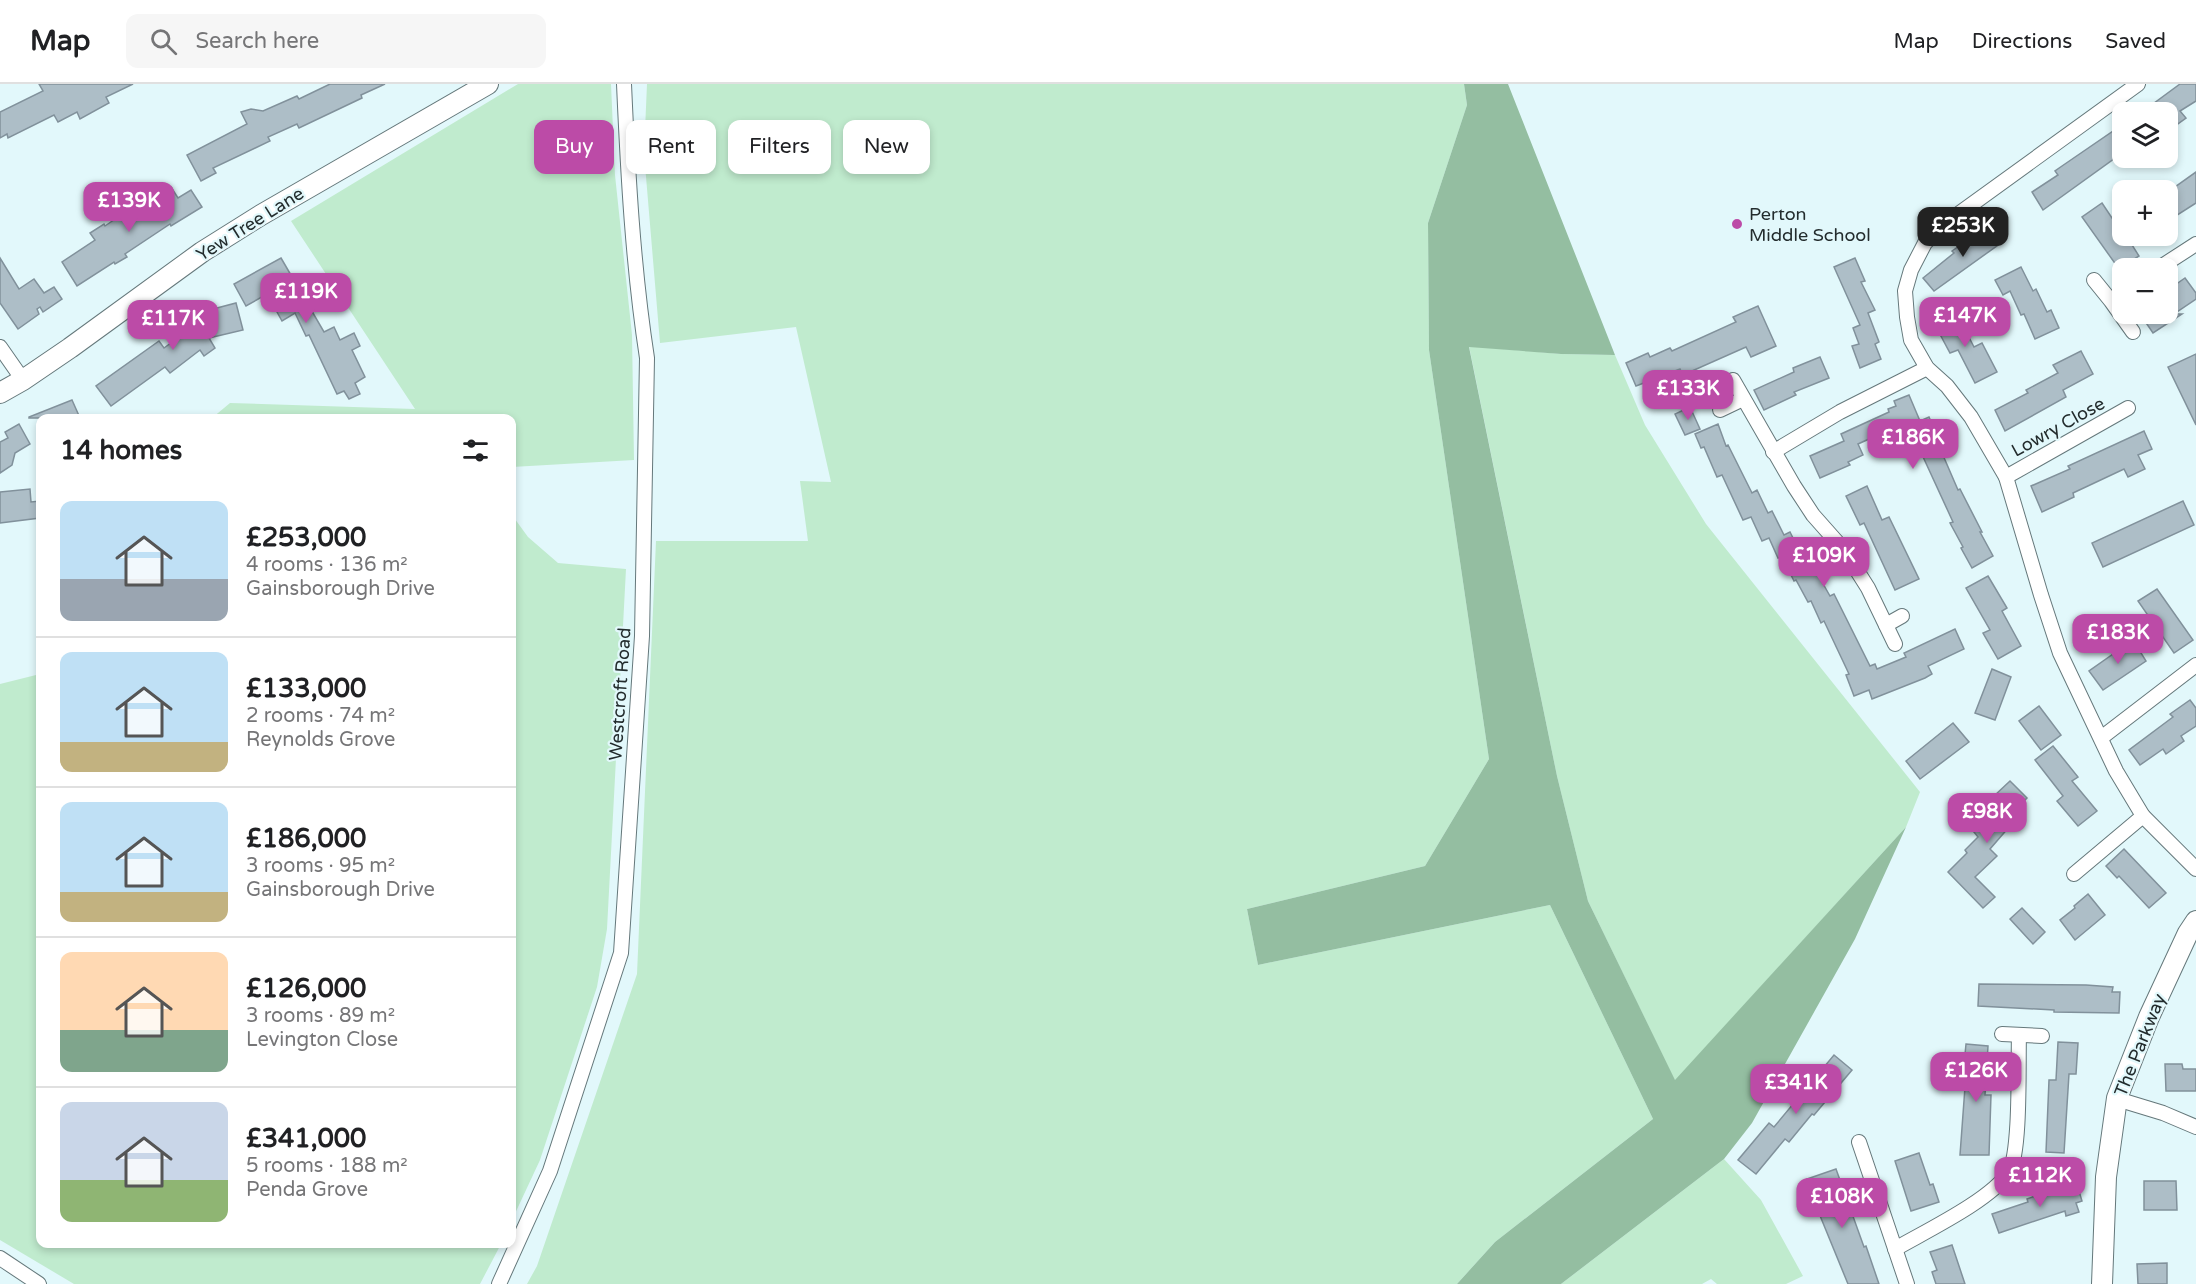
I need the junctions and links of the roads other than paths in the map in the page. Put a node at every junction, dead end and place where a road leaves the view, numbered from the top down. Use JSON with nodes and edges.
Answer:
{"nodes":[{"id":1,"x":488,"y":84,"type":"edge"},
{"id":2,"x":624,"y":84,"type":"edge"},
{"id":3,"x":2138,"y":84,"type":"edge"},
{"id":4,"x":2196,"y":244,"type":"edge"},
{"id":5,"x":2174,"y":258,"type":"edge"},
{"id":6,"x":2094,"y":280,"type":"dead end"},
{"id":7,"x":2112,"y":293,"type":"edge"},
{"id":8,"x":2129,"y":324,"type":"edge"},
{"id":9,"x":2133,"y":332,"type":"dead end"},
{"id":10,"x":0,"y":347,"type":"edge"},
{"id":11,"x":1927,"y":369,"type":"junction"},
{"id":12,"x":23,"y":380,"type":"junction"},
{"id":13,"x":1733,"y":380,"type":"dead end"},
{"id":14,"x":0,"y":393,"type":"edge"},
{"id":15,"x":1743,"y":399,"type":"junction"},
{"id":16,"x":2128,"y":408,"type":"dead end"},
{"id":17,"x":1720,"y":410,"type":"dead end"},
{"id":18,"x":1773,"y":452,"type":"junction"},
{"id":19,"x":2006,"y":477,"type":"junction"},
{"id":20,"x":1902,"y":616,"type":"dead end"},
{"id":21,"x":1886,"y":625,"type":"junction"},
{"id":22,"x":1895,"y":644,"type":"dead end"},
{"id":23,"x":2196,"y":665,"type":"edge"},
{"id":24,"x":2102,"y":738,"type":"junction"},
{"id":25,"x":2143,"y":816,"type":"junction"},
{"id":26,"x":2196,"y":869,"type":"edge"},
{"id":27,"x":2074,"y":874,"type":"dead end"},
{"id":28,"x":2196,"y":921,"type":"edge"},
{"id":29,"x":2002,"y":1034,"type":"dead end"},
{"id":30,"x":2019,"y":1035,"type":"junction"},
{"id":31,"x":2042,"y":1036,"type":"dead end"},
{"id":32,"x":2117,"y":1099,"type":"junction"},
{"id":33,"x":2196,"y":1127,"type":"edge"},
{"id":34,"x":1858,"y":1142,"type":"dead end"},
{"id":35,"x":516,"y":1246,"type":"edge"},
{"id":36,"x":515,"y":1248,"type":"edge"},
{"id":37,"x":1895,"y":1249,"type":"junction"},
{"id":38,"x":0,"y":1258,"type":"edge"},
{"id":39,"x":39,"y":1284,"type":"edge"},
{"id":40,"x":499,"y":1284,"type":"edge"},
{"id":41,"x":1907,"y":1284,"type":"edge"},
{"id":42,"x":2102,"y":1284,"type":"edge"}],
"edges":[{"from":1,"to":12,"type":"street","name":"Yew Tree Lane"},
{"from":2,"to":35,"type":"street","name":"Westcroft Road"},
{"from":3,"to":11,"type":"street"},
{"from":4,"to":5,"type":"street"},
{"from":6,"to":7,"type":"street"},
{"from":8,"to":9,"type":"street"},
{"from":10,"to":12,"type":"street"},
{"from":11,"to":18,"type":"street"},
{"from":11,"to":19,"type":"street"},
{"from":12,"to":14,"type":"street","name":"Yew Tree Lane"},
{"from":13,"to":15,"type":"street"},
{"from":15,"to":17,"type":"street"},
{"from":15,"to":18,"type":"street"},
{"from":16,"to":19,"type":"street","name":"Lowry Close"},
{"from":18,"to":21,"type":"street"},
{"from":19,"to":24,"type":"street"},
{"from":20,"to":21,"type":"street"},
{"from":21,"to":22,"type":"street"},
{"from":23,"to":24,"type":"street"},
{"from":24,"to":25,"type":"street"},
{"from":25,"to":26,"type":"street"},
{"from":25,"to":27,"type":"street"},
{"from":28,"to":32,"type":"street","name":"The Parkway"},
{"from":29,"to":30,"type":"street"},
{"from":30,"to":31,"type":"street"},
{"from":30,"to":37,"type":"street"},
{"from":32,"to":33,"type":"street"},
{"from":32,"to":42,"type":"street","name":"The Parkway"},
{"from":34,"to":37,"type":"street"},
{"from":36,"to":40,"type":"street","name":"Westcroft Road"},
{"from":37,"to":41,"type":"street"},
{"from":38,"to":39,"type":"street"}]}
